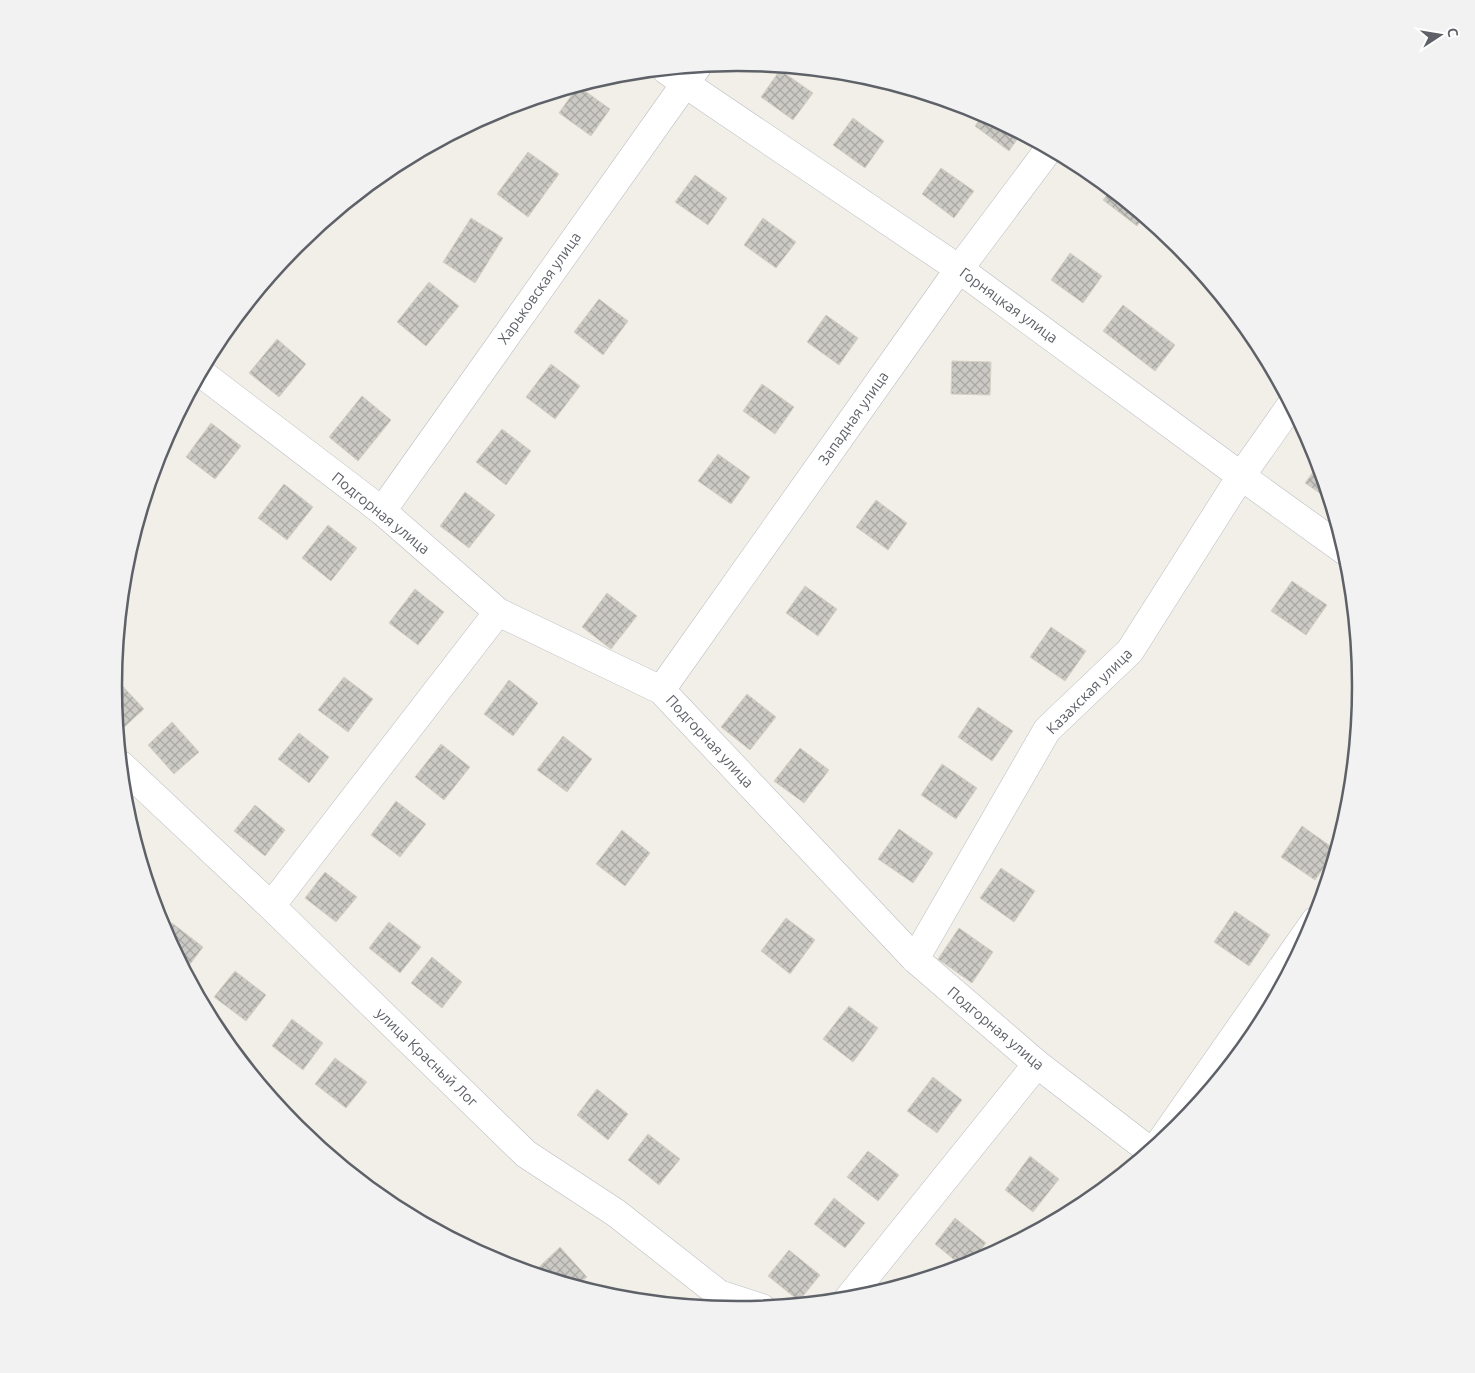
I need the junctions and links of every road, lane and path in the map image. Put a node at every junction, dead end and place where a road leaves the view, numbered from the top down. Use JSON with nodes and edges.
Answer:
{"nodes":[{"id":1,"x":684,"y":74,"type":"edge"},
{"id":2,"x":681,"y":75,"type":"edge"},
{"id":3,"x":1045,"y":154,"type":"edge"},
{"id":4,"x":959,"y":269,"type":"junction"},
{"id":5,"x":206,"y":377,"type":"edge"},
{"id":6,"x":1287,"y":411,"type":"edge"},
{"id":7,"x":1241,"y":476,"type":"junction"},
{"id":8,"x":382,"y":511,"type":"junction"},
{"id":9,"x":1336,"y":543,"type":"edge"},
{"id":10,"x":498,"y":612,"type":"junction"},
{"id":11,"x":661,"y":690,"type":"junction"},
{"id":12,"x":129,"y":772,"type":"edge"},
{"id":13,"x":271,"y":906,"type":"junction"},
{"id":14,"x":1290,"y":957,"type":"edge"},
{"id":15,"x":914,"y":958,"type":"junction"},
{"id":16,"x":1037,"y":1064,"type":"junction"},
{"id":17,"x":1179,"y":1115,"type":"edge"},
{"id":18,"x":1145,"y":1147,"type":"edge"},
{"id":19,"x":855,"y":1291,"type":"edge"},
{"id":20,"x":743,"y":1302,"type":"edge"}],
"edges":[{"from":1,"to":4,"type":"street","name":"Горняцкая улица"},
{"from":2,"to":8,"type":"street","name":"Харьковская улица"},
{"from":3,"to":4,"type":"street","name":"Западная улица"},
{"from":4,"to":7,"type":"street","name":"Горняцкая улица"},
{"from":4,"to":11,"type":"street","name":"Западная улица"},
{"from":5,"to":8,"type":"street","name":"Подгорная улица"},
{"from":6,"to":7,"type":"street","name":"Казахская улица"},
{"from":7,"to":9,"type":"street","name":"Горняцкая улица"},
{"from":7,"to":15,"type":"street","name":"Казахская улица"},
{"from":8,"to":10,"type":"street","name":"Подгорная улица"},
{"from":10,"to":11,"type":"street","name":"Подгорная улица"},
{"from":10,"to":13,"type":"street"},
{"from":11,"to":15,"type":"street","name":"Подгорная улица"},
{"from":12,"to":13,"type":"street","name":"улица Красный Лог"},
{"from":13,"to":20,"type":"street","name":"улица Красный Лог"},
{"from":14,"to":17,"type":"street"},
{"from":15,"to":16,"type":"street","name":"Подгорная улица"},
{"from":16,"to":18,"type":"street","name":"Подгорная улица"},
{"from":16,"to":19,"type":"street"}]}
